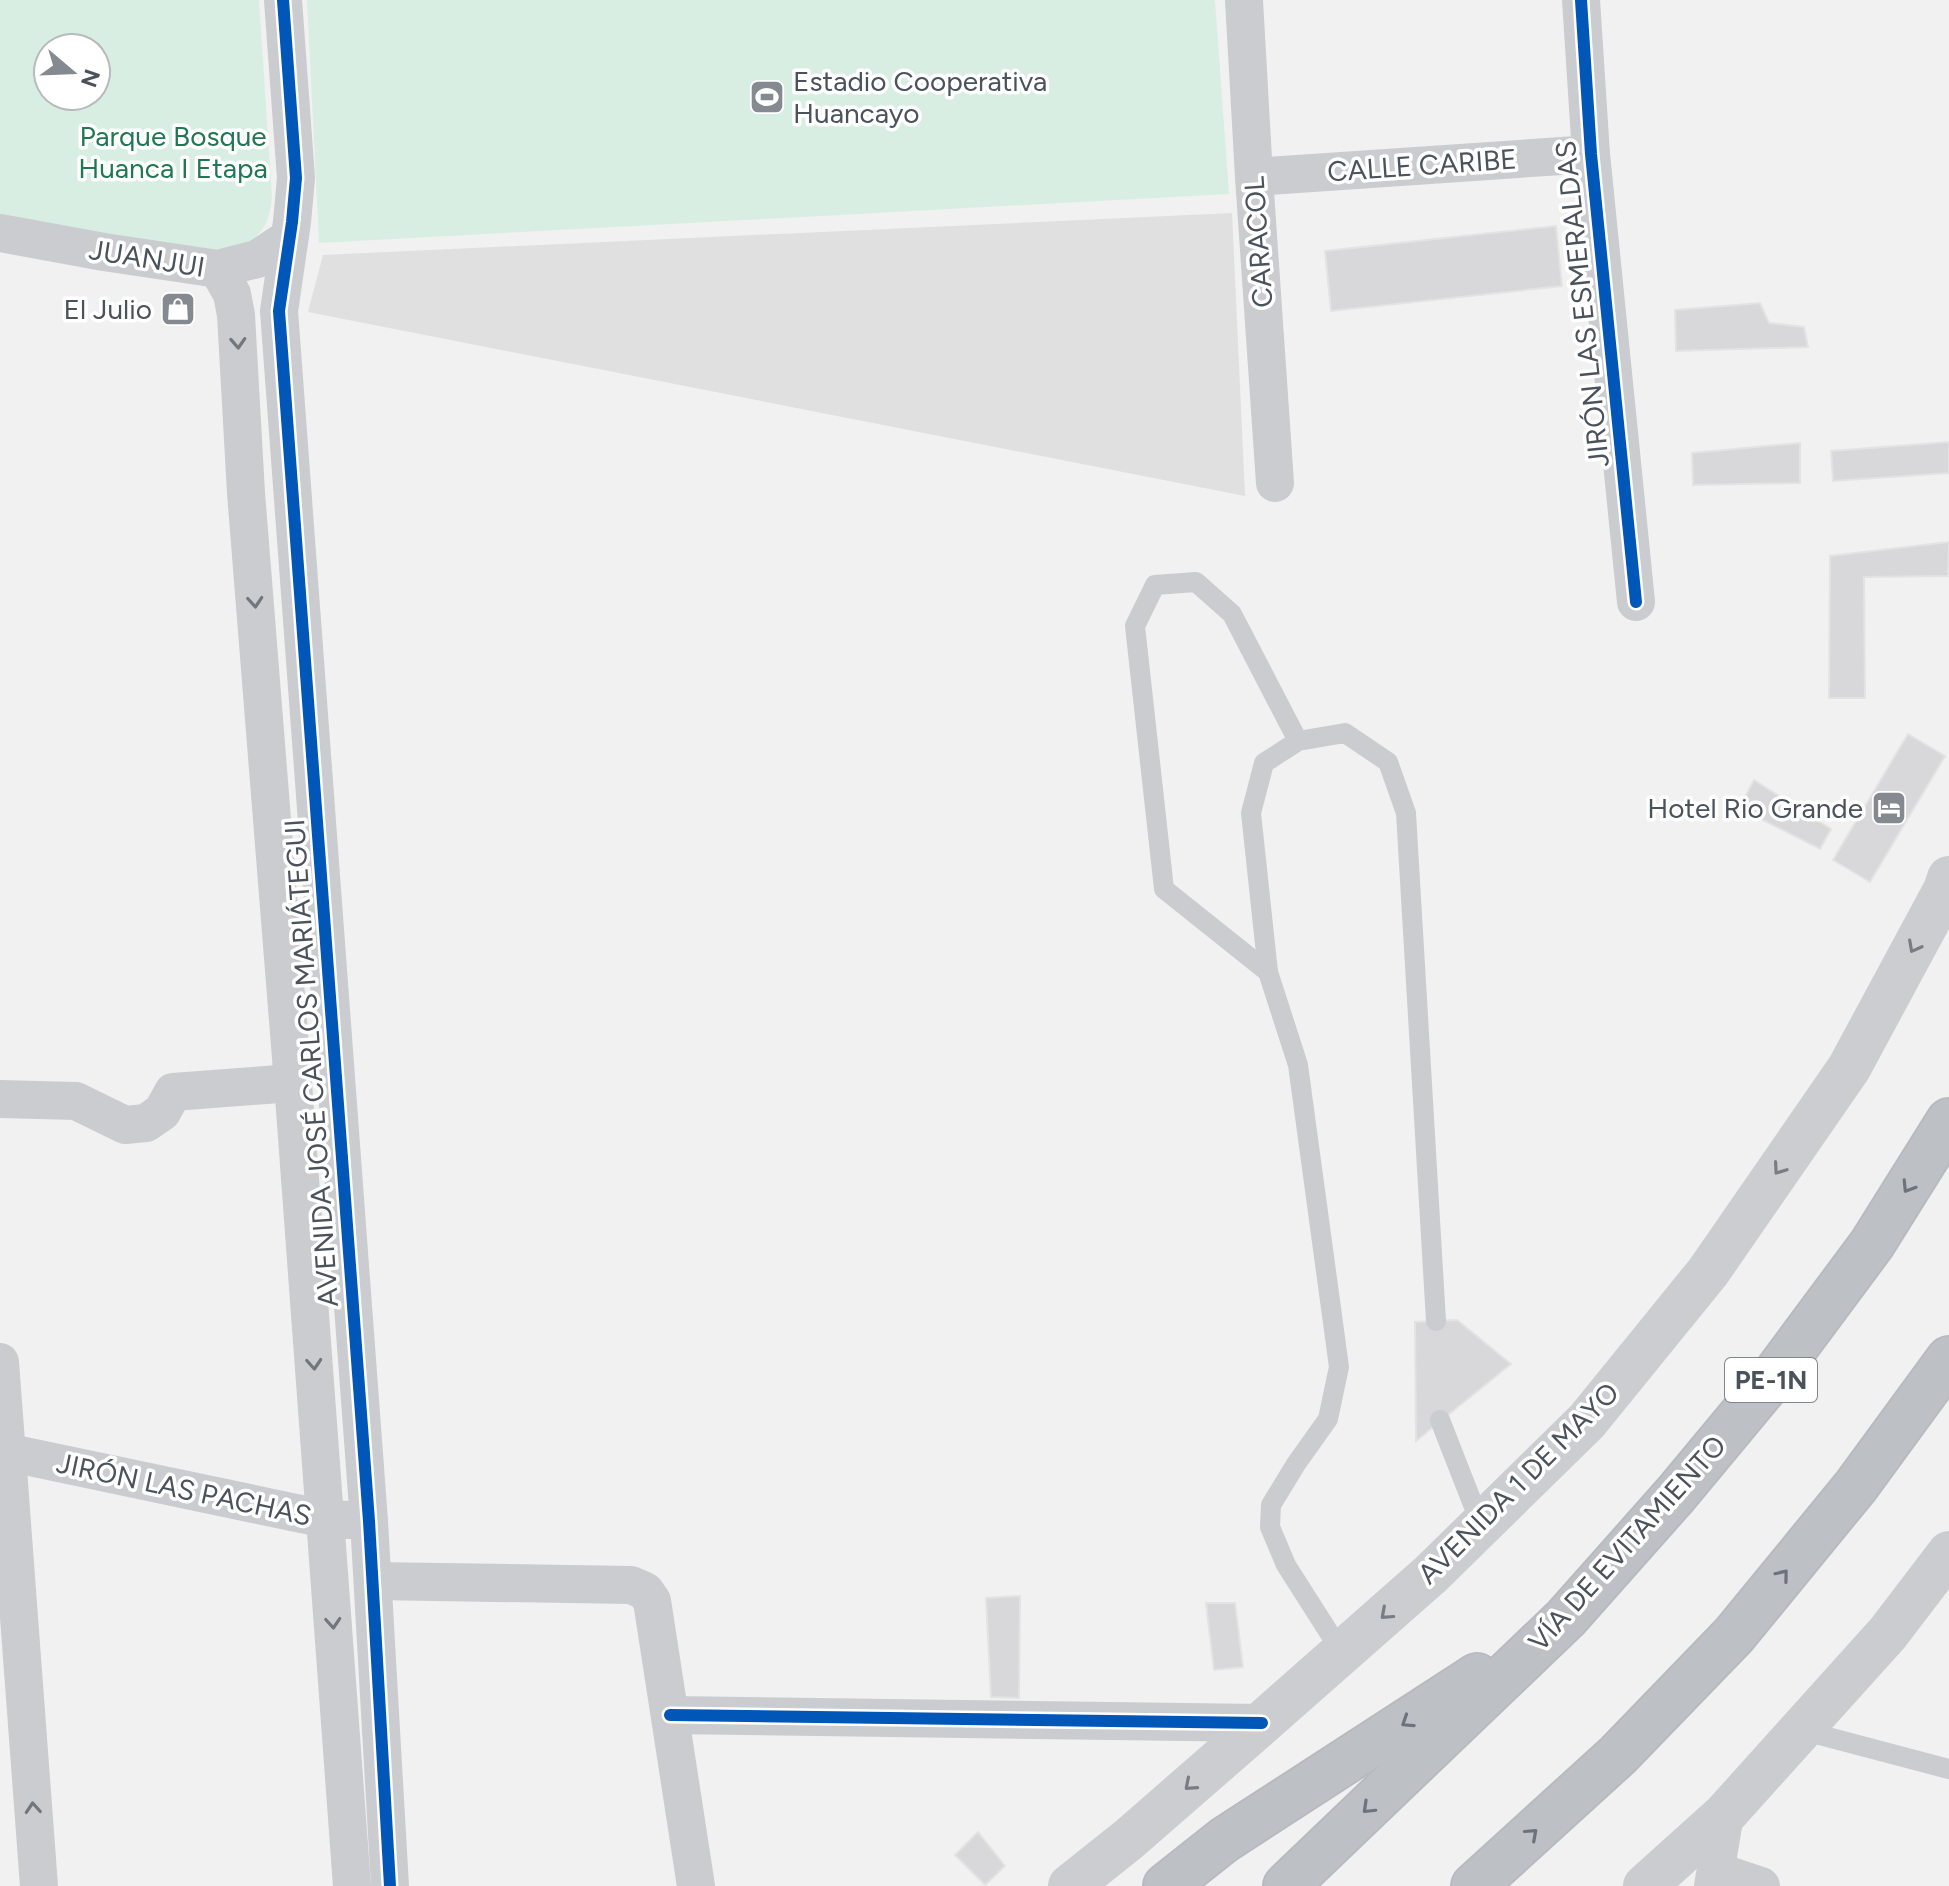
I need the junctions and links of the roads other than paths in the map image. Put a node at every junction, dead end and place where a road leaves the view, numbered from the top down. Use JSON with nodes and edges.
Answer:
{"nodes":[{"id":1,"x":283,"y":0,"type":"edge"},
{"id":2,"x":1244,"y":0,"type":"edge"},
{"id":3,"x":1581,"y":0,"type":"edge"},
{"id":4,"x":1591,"y":154,"type":"junction"},
{"id":5,"x":1254,"y":177,"type":"junction"},
{"id":6,"x":0,"y":233,"type":"edge"},
{"id":7,"x":289,"y":238,"type":"junction"},
{"id":8,"x":218,"y":269,"type":"junction"},
{"id":9,"x":1275,"y":483,"type":"dead end"},
{"id":10,"x":1636,"y":602,"type":"dead end"},
{"id":11,"x":1298,"y":741,"type":"junction"},
{"id":12,"x":1949,"y":878,"type":"edge"},
{"id":13,"x":1268,"y":972,"type":"junction"},
{"id":14,"x":293,"y":1083,"type":"junction"},
{"id":15,"x":0,"y":1099,"type":"edge"},
{"id":16,"x":1949,"y":1121,"type":"edge"},
{"id":17,"x":1436,"y":1321,"type":"dead end"},
{"id":18,"x":1949,"y":1359,"type":"edge"},
{"id":19,"x":0,"y":1362,"type":"edge"},
{"id":20,"x":1440,"y":1420,"type":"dead end"},
{"id":21,"x":3,"y":1452,"type":"edge"},
{"id":22,"x":325,"y":1519,"type":"junction"},
{"id":23,"x":369,"y":1521,"type":"junction"},
{"id":24,"x":1481,"y":1525,"type":"junction"},
{"id":25,"x":1949,"y":1553,"type":"edge"},
{"id":26,"x":373,"y":1581,"type":"junction"},
{"id":27,"x":1566,"y":1618,"type":"junction"},
{"id":28,"x":1342,"y":1653,"type":"junction"},
{"id":29,"x":670,"y":1715,"type":"junction"},
{"id":30,"x":1262,"y":1723,"type":"junction"},
{"id":31,"x":1801,"y":1730,"type":"junction"},
{"id":32,"x":1949,"y":1769,"type":"edge"},
{"id":33,"x":1725,"y":1814,"type":"junction"},
{"id":34,"x":1714,"y":1878,"type":"edge"},
{"id":35,"x":39,"y":1886,"type":"edge"},
{"id":36,"x":352,"y":1886,"type":"edge"},
{"id":37,"x":390,"y":1886,"type":"edge"},
{"id":38,"x":696,"y":1886,"type":"edge"},
{"id":39,"x":1070,"y":1886,"type":"edge"},
{"id":40,"x":1166,"y":1886,"type":"edge"},
{"id":41,"x":1286,"y":1886,"type":"edge"},
{"id":42,"x":1474,"y":1886,"type":"edge"},
{"id":43,"x":1645,"y":1886,"type":"edge"},
{"id":44,"x":1761,"y":1886,"type":"edge"}],
"edges":[{"from":1,"to":7,"type":"street","name":"AVENIDA JOSÉ CARLOS MARIÁTEGUI"},
{"from":2,"to":5,"type":"street","name":"CARACOL"},
{"from":3,"to":4,"type":"street","name":"JIRÓN LAS ESMERALDAS"},
{"from":4,"to":5,"type":"street","name":"CALLE CARIBE"},
{"from":4,"to":10,"type":"street","name":"JIRÓN LAS ESMERALDAS"},
{"from":5,"to":9,"type":"street","name":"CARACOL"},
{"from":6,"to":8,"type":"street","name":"JUANJUI"},
{"from":7,"to":8,"type":"street","name":"JUANJUI"},
{"from":7,"to":23,"type":"street","name":"AVENIDA JOSÉ CARLOS MARIÁTEGUI"},
{"from":8,"to":14,"type":"street","name":"AVENIDA JOSÉ CARLOS MARIÁTEGUI","one_way":true},
{"from":11,"to":13,"type":"lane"},
{"from":11,"to":13,"type":"lane"},
{"from":11,"to":17,"type":"lane"},
{"from":12,"to":24,"type":"main road","name":"AVENIDA 1 DE MAYO","one_way":true},
{"from":13,"to":28,"type":"lane"},
{"from":14,"to":15,"type":"street"},
{"from":14,"to":22,"type":"street","name":"AVENIDA JOSÉ CARLOS MARIÁTEGUI","one_way":true},
{"from":16,"to":27,"type":"highway","name":"VÍA DE EVITAMIENTO","number":"PE-1N","one_way":true},
{"from":42,"to":18,"type":"highway","one_way":true},
{"from":19,"to":21,"type":"street"},
{"from":20,"to":24,"type":"lane"},
{"from":21,"to":22,"type":"street","name":"JIRÓN LAS PACHAS"},
{"from":35,"to":21,"type":"street","one_way":true},
{"from":22,"to":23,"type":"street","name":"JIRÓN LAS PACHAS"},
{"from":22,"to":36,"type":"street","name":"AVENIDA JOSÉ CARLOS MARIÁTEGUI","one_way":true},
{"from":23,"to":26,"type":"street","name":"AVENIDA JOSÉ CARLOS MARIÁTEGUI"},
{"from":24,"to":28,"type":"main road","name":"AVENIDA 1 DE MAYO","one_way":true},
{"from":25,"to":31,"type":"street"},
{"from":26,"to":29,"type":"street"},
{"from":26,"to":37,"type":"street","name":"AVENIDA JOSÉ CARLOS MARIÁTEGUI"},
{"from":27,"to":40,"type":"highway","one_way":true},
{"from":27,"to":41,"type":"highway","name":"VÍA DE EVITAMIENTO","number":"PE-1N","one_way":true},
{"from":28,"to":30,"type":"main road","name":"AVENIDA 1 DE MAYO"},
{"from":29,"to":30,"type":"street"},
{"from":29,"to":38,"type":"street"},
{"from":30,"to":39,"type":"main road","name":"AVENIDA 1 DE MAYO","one_way":true},
{"from":31,"to":32,"type":"lane"},
{"from":31,"to":33,"type":"street"},
{"from":33,"to":34,"type":"street"},
{"from":33,"to":43,"type":"street"},
{"from":34,"to":44,"type":"street"}]}
